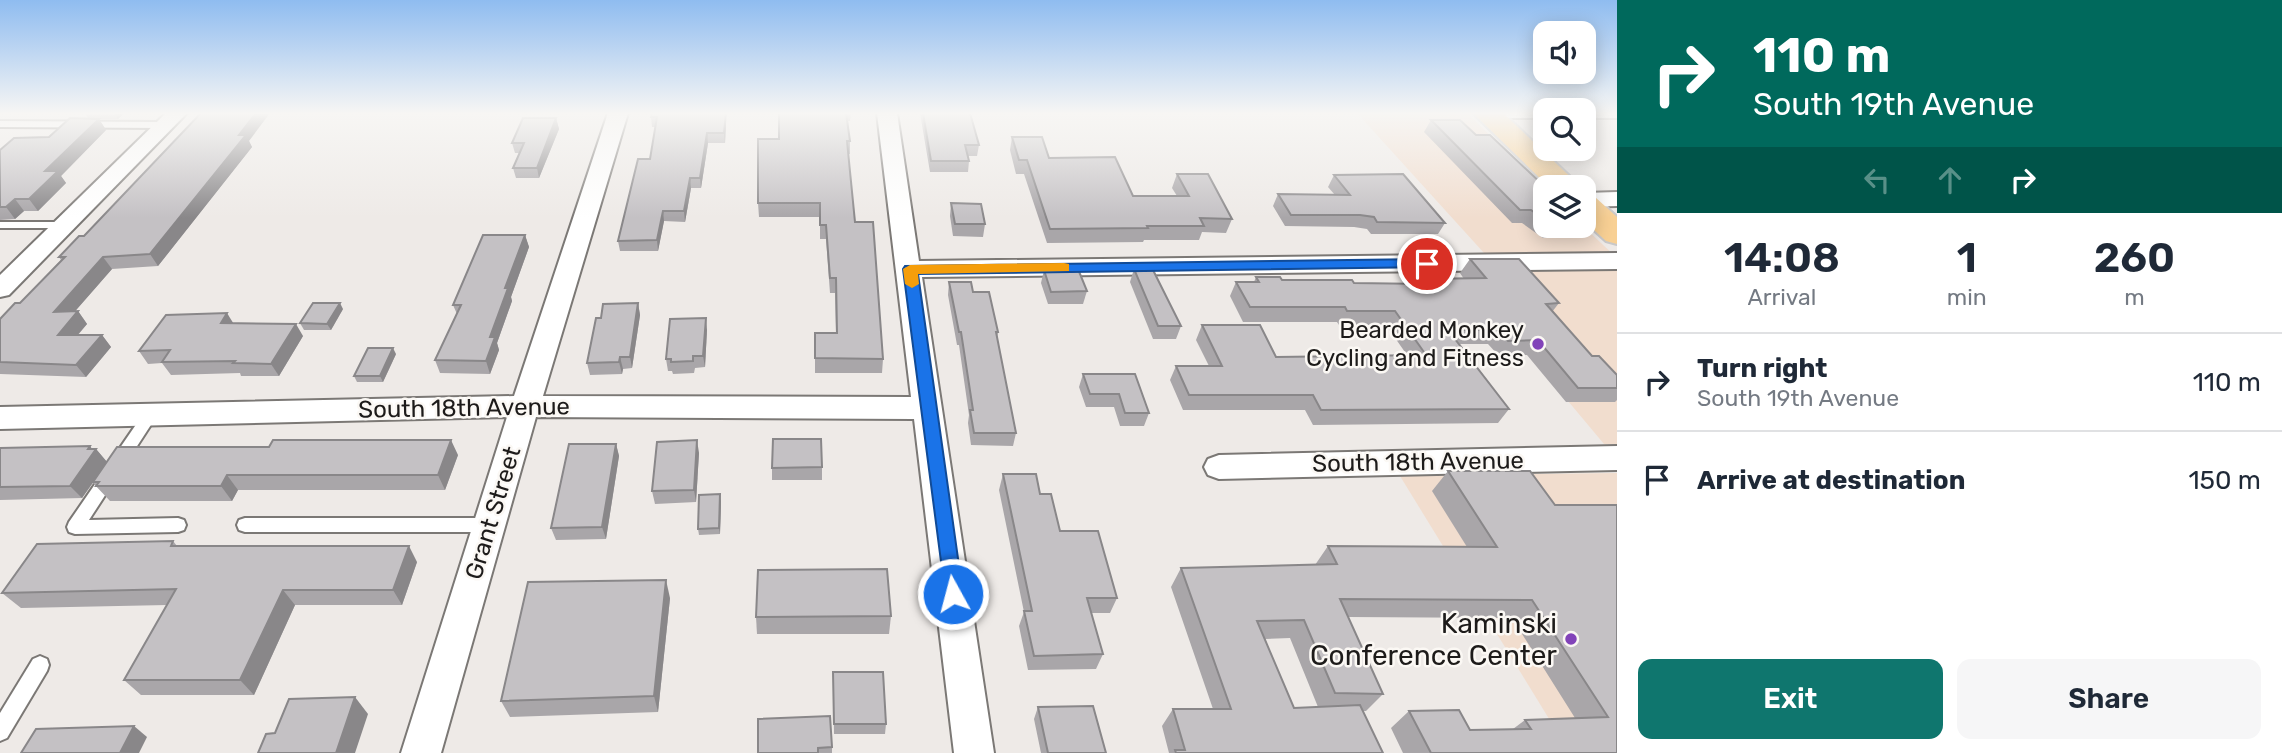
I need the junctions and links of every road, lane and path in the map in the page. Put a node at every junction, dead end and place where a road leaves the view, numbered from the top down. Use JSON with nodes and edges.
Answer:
{"nodes":[{"id":1,"x":142,"y":148,"type":"edge"},
{"id":2,"x":607,"y":148,"type":"edge"},
{"id":3,"x":892,"y":148,"type":"edge"},
{"id":4,"x":1525,"y":148,"type":"edge"},
{"id":5,"x":1553,"y":175,"type":"edge"},
{"id":6,"x":1617,"y":199,"type":"edge"},
{"id":7,"x":1596,"y":201,"type":"edge"},
{"id":8,"x":1596,"y":214,"type":"edge"},
{"id":9,"x":0,"y":225,"type":"edge"},
{"id":10,"x":65,"y":225,"type":"junction"},
{"id":11,"x":1617,"y":234,"type":"edge"},
{"id":12,"x":1617,"y":261,"type":"edge"},
{"id":13,"x":910,"y":269,"type":"junction"},
{"id":14,"x":0,"y":289,"type":"edge"},
{"id":15,"x":525,"y":406,"type":"junction"},
{"id":16,"x":929,"y":408,"type":"junction"},
{"id":17,"x":151,"y":414,"type":"junction"},
{"id":18,"x":0,"y":418,"type":"edge"},
{"id":19,"x":1617,"y":458,"type":"edge"},
{"id":20,"x":1219,"y":467,"type":"dead end"},
{"id":21,"x":178,"y":525,"type":"dead end"},
{"id":22,"x":245,"y":525,"type":"dead end"},
{"id":23,"x":490,"y":526,"type":"junction"},
{"id":24,"x":40,"y":666,"type":"dead end"},
{"id":25,"x":0,"y":731,"type":"edge"},
{"id":26,"x":421,"y":753,"type":"edge"},
{"id":27,"x":974,"y":753,"type":"edge"}],
"edges":[{"from":1,"to":10,"type":"street"},
{"from":2,"to":15,"type":"street","name":"Grant Street"},
{"from":3,"to":13,"type":"street"},
{"from":4,"to":5,"type":"main road"},
{"from":6,"to":7,"type":"street"},
{"from":8,"to":11,"type":"main road"},
{"from":9,"to":10,"type":"lane"},
{"from":10,"to":14,"type":"street"},
{"from":12,"to":13,"type":"street"},
{"from":13,"to":16,"type":"street"},
{"from":15,"to":16,"type":"street","name":"South 18th Avenue"},
{"from":15,"to":17,"type":"street","name":"South 18th Avenue"},
{"from":15,"to":23,"type":"street","name":"Grant Street"},
{"from":16,"to":27,"type":"street"},
{"from":17,"to":18,"type":"street","name":"South 18th Avenue"},
{"from":17,"to":21,"type":"lane"},
{"from":19,"to":20,"type":"street","name":"South 18th Avenue"},
{"from":22,"to":23,"type":"lane"},
{"from":23,"to":26,"type":"street","name":"Grant Street"},
{"from":24,"to":25,"type":"lane"}]}
